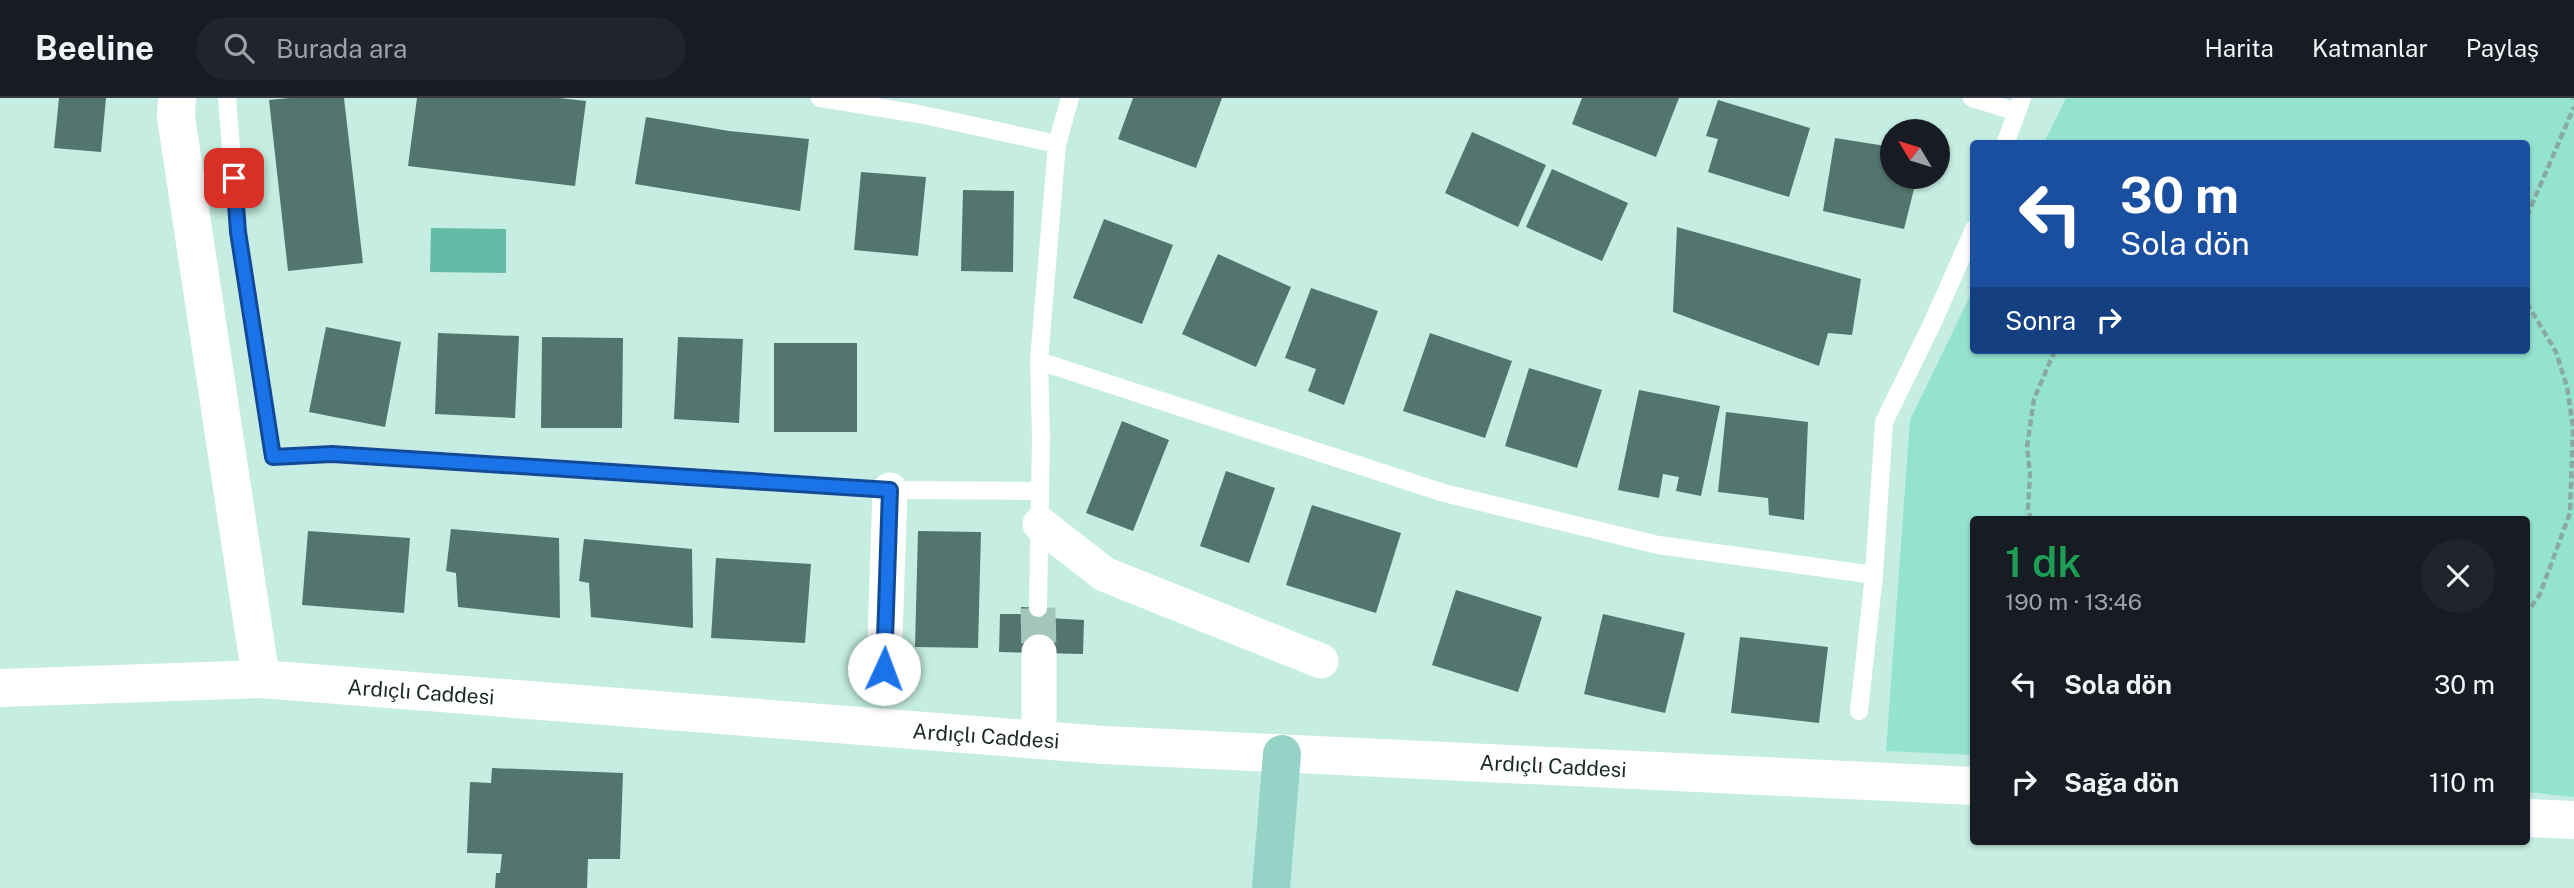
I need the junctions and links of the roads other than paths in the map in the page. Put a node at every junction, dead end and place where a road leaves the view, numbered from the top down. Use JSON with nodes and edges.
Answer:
{"nodes":[{"id":1,"x":177,"y":98,"type":"edge"},
{"id":2,"x":227,"y":98,"type":"edge"},
{"id":3,"x":820,"y":98,"type":"edge"},
{"id":4,"x":1070,"y":98,"type":"edge"},
{"id":5,"x":1972,"y":98,"type":"edge"},
{"id":6,"x":2020,"y":105,"type":"edge"},
{"id":7,"x":2007,"y":140,"type":"edge"},
{"id":8,"x":1057,"y":144,"type":"junction"},
{"id":9,"x":1970,"y":238,"type":"edge"},
{"id":10,"x":1039,"y":361,"type":"junction"},
{"id":11,"x":890,"y":490,"type":"junction"},
{"id":12,"x":1040,"y":507,"type":"junction"},
{"id":13,"x":1874,"y":575,"type":"junction"},
{"id":14,"x":1038,"y":608,"type":"tunnel mouth"},
{"id":15,"x":1039,"y":652,"type":"tunnel mouth"},
{"id":16,"x":1321,"y":661,"type":"dead end"},
{"id":17,"x":884,"y":669,"type":"dead end"},
{"id":18,"x":261,"y":679,"type":"junction"},
{"id":19,"x":0,"y":688,"type":"edge"},
{"id":20,"x":1859,"y":711,"type":"dead end"},
{"id":21,"x":1039,"y":740,"type":"junction"},
{"id":22,"x":1282,"y":754,"type":"junction"},
{"id":23,"x":1970,"y":786,"type":"edge"},
{"id":24,"x":2530,"y":817,"type":"edge"},
{"id":25,"x":2574,"y":820,"type":"edge"},
{"id":26,"x":1271,"y":888,"type":"edge"}],
"edges":[{"from":1,"to":18,"type":"main road"},
{"from":2,"to":11,"type":"lane"},
{"from":3,"to":8,"type":"lane"},
{"from":4,"to":8,"type":"lane"},
{"from":5,"to":6,"type":"lane"},
{"from":6,"to":7,"type":"lane"},
{"from":8,"to":10,"type":"lane"},
{"from":9,"to":13,"type":"lane"},
{"from":10,"to":12,"type":"lane"},
{"from":10,"to":13,"type":"lane"},
{"from":11,"to":12,"type":"lane"},
{"from":11,"to":17,"type":"street"},
{"from":12,"to":14,"type":"lane"},
{"from":12,"to":16,"type":"street"},
{"from":13,"to":20,"type":"lane"},
{"from":15,"to":21,"type":"street"},
{"from":18,"to":19,"type":"main road","name":"Ardıçlı Caddesi"},
{"from":18,"to":21,"type":"main road","name":"Ardıçlı Caddesi"},
{"from":21,"to":22,"type":"main road","name":"Ardıçlı Caddesi"},
{"from":22,"to":23,"type":"main road","name":"Ardıçlı Caddesi"},
{"from":22,"to":26,"type":"main road"},
{"from":24,"to":25,"type":"main road"}]}
